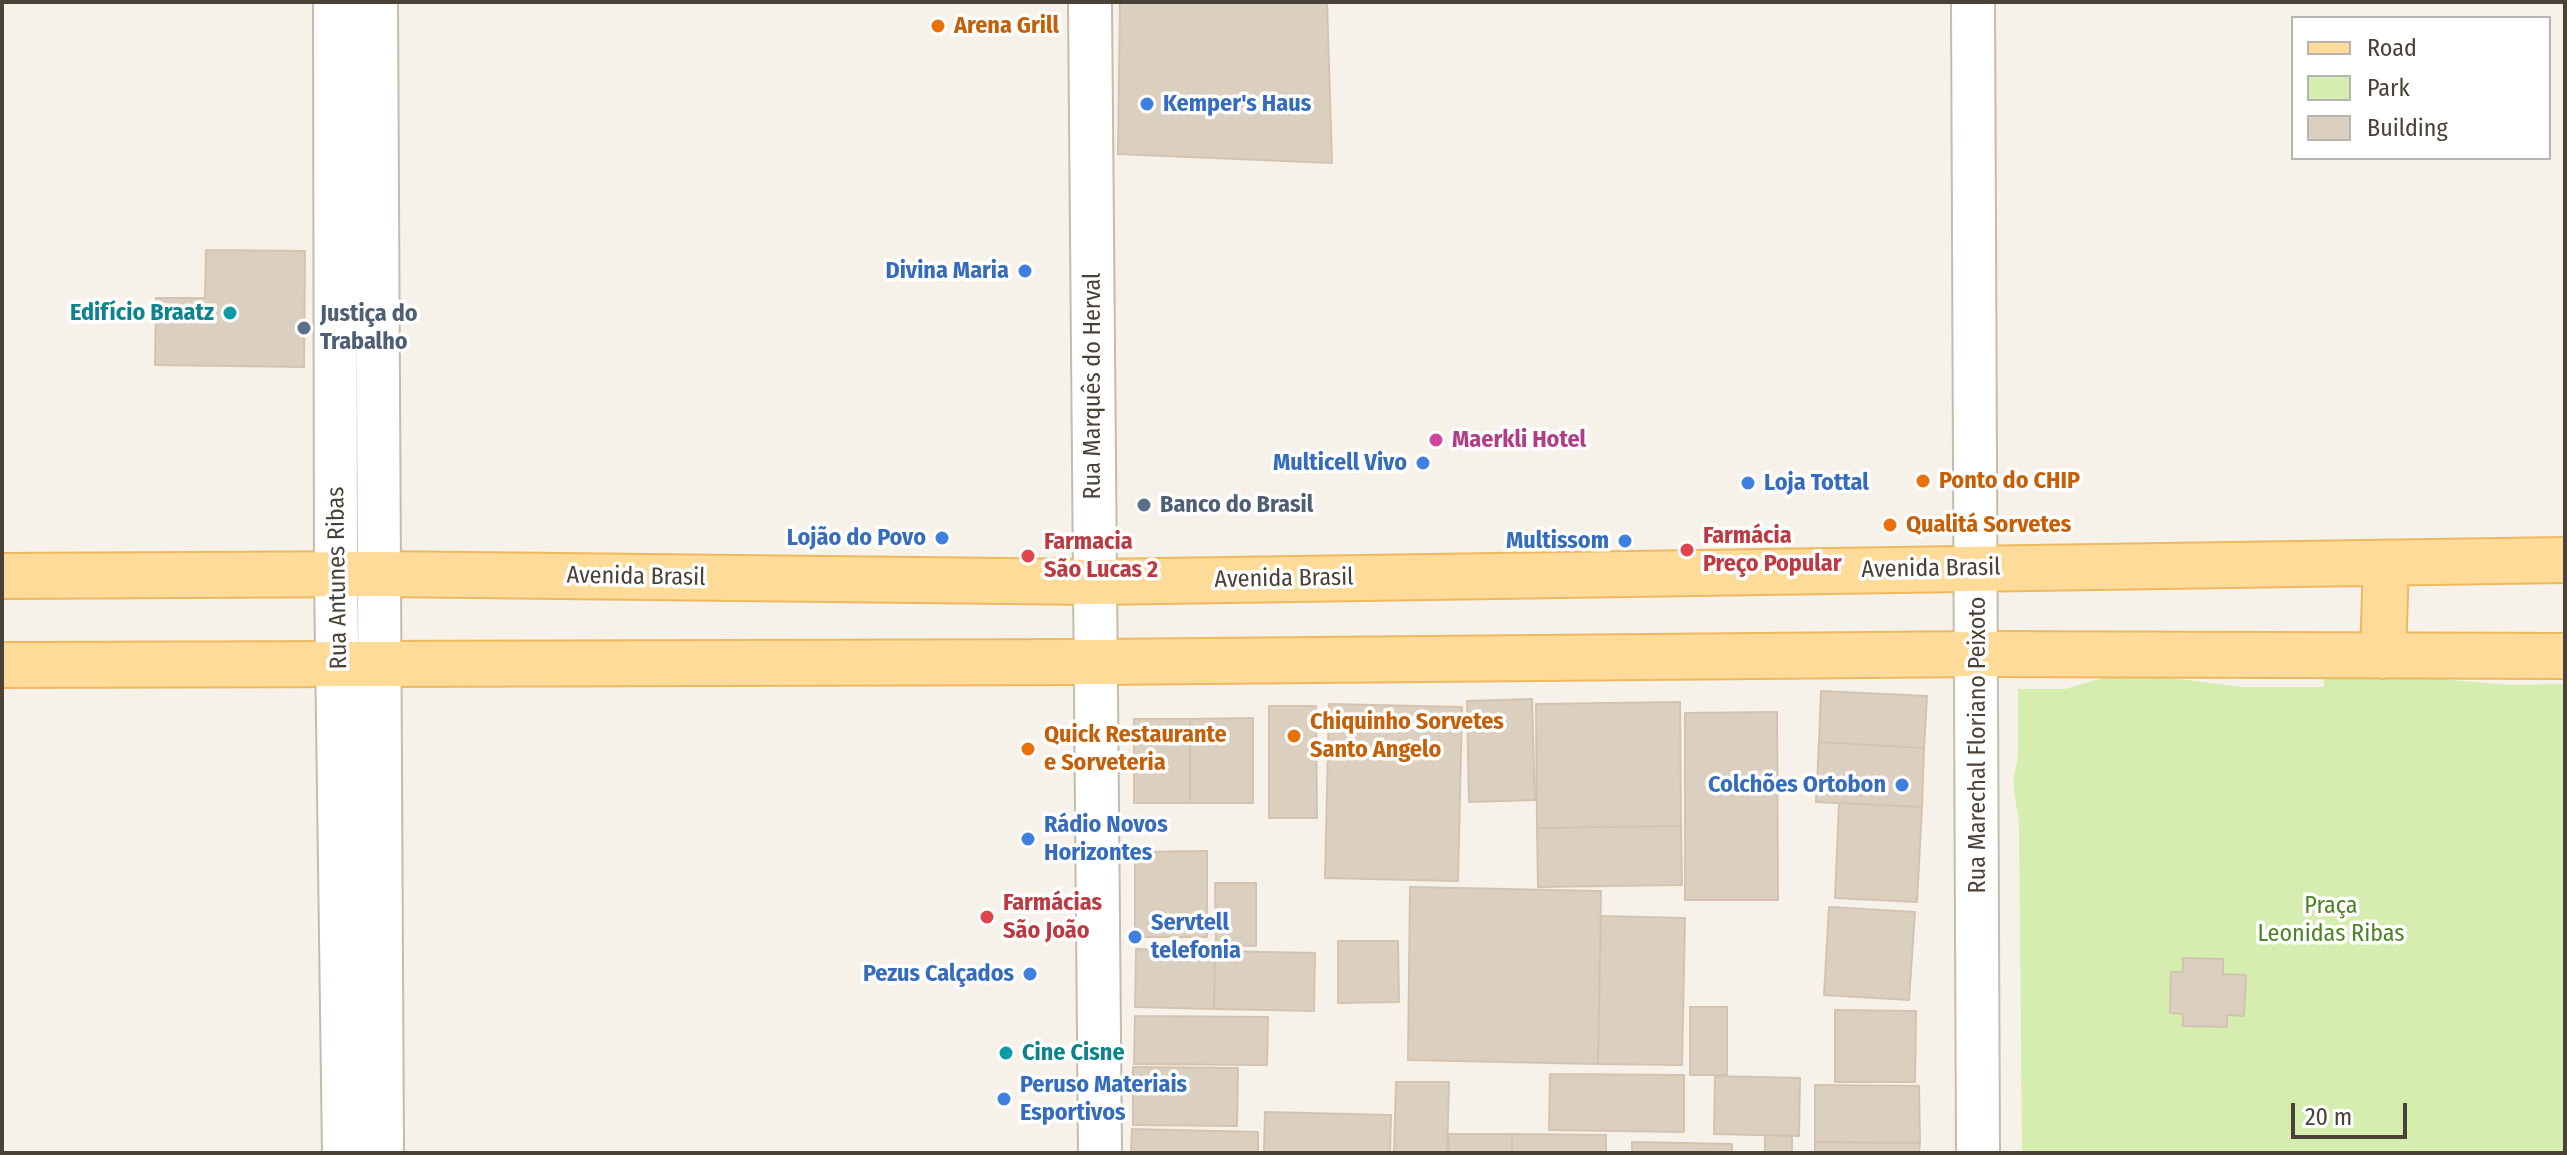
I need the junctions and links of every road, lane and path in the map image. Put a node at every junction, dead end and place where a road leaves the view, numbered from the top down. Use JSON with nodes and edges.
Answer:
{"nodes":[{"id":1,"x":335,"y":2,"type":"edge"},
{"id":2,"x":376,"y":2,"type":"edge"},
{"id":3,"x":1090,"y":2,"type":"edge"},
{"id":4,"x":1973,"y":2,"type":"edge"},
{"id":5,"x":379,"y":398,"type":"junction"},
{"id":6,"x":337,"y":399,"type":"junction"},
{"id":7,"x":2565,"y":560,"type":"edge"},
{"id":8,"x":2386,"y":563,"type":"junction"},
{"id":9,"x":1978,"y":568,"type":"junction"},
{"id":10,"x":380,"y":574,"type":"junction"},
{"id":11,"x":336,"y":575,"type":"junction"},
{"id":12,"x":2,"y":576,"type":"edge"},
{"id":13,"x":1095,"y":582,"type":"junction"},
{"id":14,"x":1978,"y":654,"type":"junction"},
{"id":15,"x":2383,"y":656,"type":"junction"},
{"id":16,"x":2565,"y":656,"type":"edge"},
{"id":17,"x":1096,"y":662,"type":"junction"},
{"id":18,"x":359,"y":664,"type":"junction"},
{"id":19,"x":2,"y":665,"type":"edge"},
{"id":20,"x":363,"y":1139,"type":"edge"},
{"id":21,"x":1100,"y":1153,"type":"edge"},
{"id":22,"x":1978,"y":1153,"type":"edge"}],
"edges":[{"from":1,"to":6,"type":"street","name":"Rua Antunes Ribas"},
{"from":2,"to":5,"type":"street","name":"Rua Antunes Ribas"},
{"from":3,"to":13,"type":"street","name":"Rua Marquês do Herval"},
{"from":4,"to":9,"type":"street","name":"Rua Marechal Floriano Peixoto"},
{"from":5,"to":6,"type":"street"},
{"from":5,"to":10,"type":"street","name":"Rua Antunes Ribas"},
{"from":6,"to":11,"type":"street","name":"Rua Antunes Ribas"},
{"from":7,"to":8,"type":"main road","name":"Avenida Brasil"},
{"from":8,"to":9,"type":"main road","name":"Avenida Brasil"},
{"from":8,"to":15,"type":"main road"},
{"from":9,"to":13,"type":"main road","name":"Avenida Brasil"},
{"from":9,"to":14,"type":"street","name":"Rua Marechal Floriano Peixoto"},
{"from":10,"to":11,"type":"main road","name":"Avenida Brasil"},
{"from":10,"to":13,"type":"main road","name":"Avenida Brasil"},
{"from":10,"to":18,"type":"street","name":"Rua Antunes Ribas"},
{"from":11,"to":12,"type":"main road","name":"Avenida Brasil"},
{"from":11,"to":18,"type":"street","name":"Rua Antunes Ribas"},
{"from":13,"to":17,"type":"street","name":"Rua Marquês do Herval"},
{"from":14,"to":15,"type":"main road"},
{"from":14,"to":17,"type":"main road"},
{"from":14,"to":22,"type":"street","name":"Rua Marechal Floriano Peixoto"},
{"from":15,"to":16,"type":"main road"},
{"from":17,"to":18,"type":"main road"},
{"from":17,"to":21,"type":"street","name":"Rua Marquês do Herval"},
{"from":18,"to":19,"type":"main road"},
{"from":18,"to":20,"type":"street","name":"Rua Antunes Ribas"}]}
